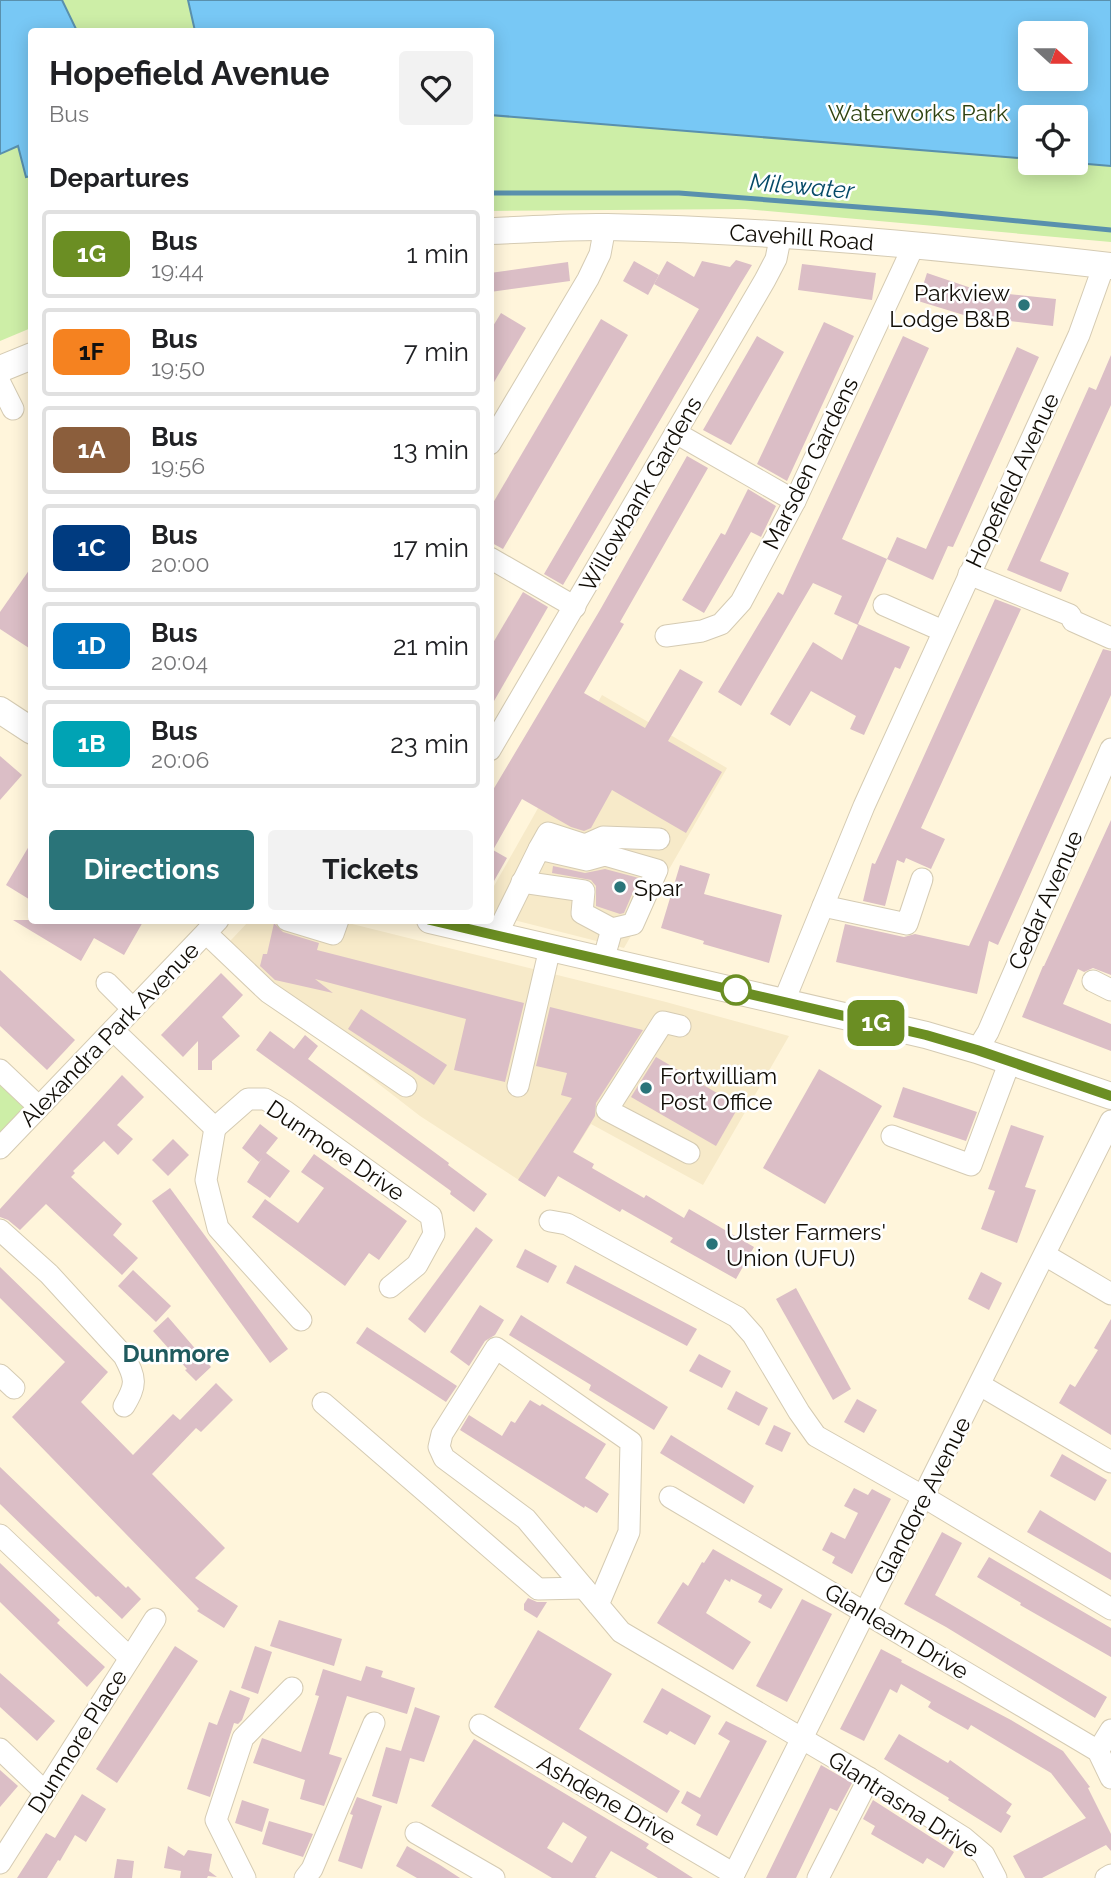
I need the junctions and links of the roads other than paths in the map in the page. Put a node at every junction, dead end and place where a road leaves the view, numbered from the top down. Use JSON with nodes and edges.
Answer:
{"nodes":[{"id":1,"x":606,"y":227,"type":"junction"},
{"id":2,"x":494,"y":231,"type":"edge"},
{"id":3,"x":780,"y":234,"type":"junction"},
{"id":4,"x":914,"y":245,"type":"junction"},
{"id":5,"x":1108,"y":266,"type":"edge"},
{"id":6,"x":28,"y":358,"type":"edge"},
{"id":7,"x":0,"y":369,"type":"edge"},
{"id":8,"x":0,"y":383,"type":"edge"},
{"id":9,"x":13,"y":409,"type":"dead end"},
{"id":10,"x":676,"y":433,"type":"junction"},
{"id":11,"x":494,"y":437,"type":"edge"},
{"id":12,"x":795,"y":501,"type":"junction"},
{"id":13,"x":494,"y":560,"type":"edge"},
{"id":14,"x":969,"y":573,"type":"junction"},
{"id":15,"x":884,"y":605,"type":"dead end"},
{"id":16,"x":575,"y":607,"type":"junction"},
{"id":17,"x":943,"y":631,"type":"junction"},
{"id":18,"x":666,"y":636,"type":"dead end"},
{"id":19,"x":1111,"y":638,"type":"edge"},
{"id":20,"x":0,"y":710,"type":"edge"},
{"id":21,"x":28,"y":728,"type":"edge"},
{"id":22,"x":494,"y":743,"type":"edge"},
{"id":23,"x":1111,"y":749,"type":"edge"},
{"id":24,"x":659,"y":839,"type":"dead end"},
{"id":25,"x":539,"y":849,"type":"junction"},
{"id":26,"x":922,"y":879,"type":"dead end"},
{"id":27,"x":522,"y":882,"type":"junction"},
{"id":28,"x":823,"y":906,"type":"junction"},
{"id":29,"x":300,"y":924,"type":"edge"},
{"id":30,"x":337,"y":924,"type":"edge"},
{"id":31,"x":446,"y":924,"type":"edge"},
{"id":32,"x":212,"y":927,"type":"edge"},
{"id":33,"x":612,"y":929,"type":"junction"},
{"id":34,"x":496,"y":936,"type":"junction"},
{"id":35,"x":550,"y":948,"type":"junction"},
{"id":36,"x":603,"y":961,"type":"junction"},
{"id":37,"x":107,"y":983,"type":"dead end"},
{"id":38,"x":784,"y":1001,"type":"junction"},
{"id":39,"x":133,"y":1009,"type":"junction"},
{"id":40,"x":680,"y":1026,"type":"dead end"},
{"id":41,"x":113,"y":1030,"type":"junction"},
{"id":42,"x":977,"y":1050,"type":"junction"},
{"id":43,"x":1010,"y":1061,"type":"junction"},
{"id":44,"x":0,"y":1070,"type":"edge"},
{"id":45,"x":406,"y":1086,"type":"dead end"},
{"id":46,"x":518,"y":1086,"type":"dead end"},
{"id":47,"x":1111,"y":1096,"type":"edge"},
{"id":48,"x":39,"y":1107,"type":"junction"},
{"id":49,"x":1111,"y":1121,"type":"edge"},
{"id":50,"x":215,"y":1128,"type":"junction"},
{"id":51,"x":892,"y":1136,"type":"dead end"},
{"id":52,"x":0,"y":1148,"type":"edge"},
{"id":53,"x":689,"y":1153,"type":"dead end"},
{"id":54,"x":550,"y":1221,"type":"dead end"},
{"id":55,"x":0,"y":1230,"type":"edge"},
{"id":56,"x":1045,"y":1255,"type":"junction"},
{"id":57,"x":390,"y":1287,"type":"dead end"},
{"id":58,"x":1111,"y":1294,"type":"edge"},
{"id":59,"x":301,"y":1320,"type":"dead end"},
{"id":60,"x":980,"y":1385,"type":"junction"},
{"id":61,"x":323,"y":1403,"type":"dead end"},
{"id":62,"x":124,"y":1406,"type":"dead end"},
{"id":63,"x":1111,"y":1462,"type":"edge"},
{"id":64,"x":670,"y":1497,"type":"dead end"},
{"id":65,"x":924,"y":1497,"type":"junction"},
{"id":66,"x":0,"y":1535,"type":"edge"},
{"id":67,"x":584,"y":1588,"type":"junction"},
{"id":68,"x":598,"y":1605,"type":"junction"},
{"id":69,"x":1111,"y":1609,"type":"edge"},
{"id":70,"x":865,"y":1613,"type":"junction"},
{"id":71,"x":155,"y":1619,"type":"dead end"},
{"id":72,"x":130,"y":1658,"type":"junction"},
{"id":73,"x":292,"y":1688,"type":"dead end"},
{"id":74,"x":374,"y":1723,"type":"dead end"},
{"id":75,"x":480,"y":1725,"type":"dead end"},
{"id":76,"x":1111,"y":1730,"type":"edge"},
{"id":77,"x":802,"y":1738,"type":"junction"},
{"id":78,"x":0,"y":1749,"type":"edge"},
{"id":79,"x":1098,"y":1751,"type":"junction"},
{"id":80,"x":869,"y":1778,"type":"junction"},
{"id":81,"x":1111,"y":1778,"type":"edge"},
{"id":82,"x":45,"y":1792,"type":"junction"},
{"id":83,"x":416,"y":1833,"type":"dead end"},
{"id":84,"x":0,"y":1863,"type":"edge"},
{"id":85,"x":733,"y":1876,"type":"edge"},
{"id":86,"x":244,"y":1878,"type":"edge"},
{"id":87,"x":305,"y":1878,"type":"edge"},
{"id":88,"x":494,"y":1878,"type":"edge"},
{"id":89,"x":818,"y":1878,"type":"edge"},
{"id":90,"x":996,"y":1878,"type":"edge"}],
"edges":[{"from":1,"to":2,"type":"main road","name":"Cavehill Road"},
{"from":1,"to":3,"type":"main road","name":"Cavehill Road"},
{"from":1,"to":11,"type":"street"},
{"from":3,"to":4,"type":"main road","name":"Cavehill Road"},
{"from":3,"to":10,"type":"street","name":"Willowbank Gardens"},
{"from":4,"to":5,"type":"main road","name":"Cavehill Road"},
{"from":4,"to":12,"type":"street","name":"Marsden Gardens"},
{"from":5,"to":14,"type":"street","name":"Hopefield Avenue"},
{"from":6,"to":7,"type":"main road"},
{"from":8,"to":9,"type":"street"},
{"from":10,"to":12,"type":"street"},
{"from":10,"to":16,"type":"street","name":"Willowbank Gardens"},
{"from":12,"to":18,"type":"street","name":"Marsden Gardens"},
{"from":13,"to":16,"type":"street"},
{"from":14,"to":17,"type":"street","name":"Hopefield Avenue"},
{"from":14,"to":19,"type":"street"},
{"from":15,"to":17,"type":"street"},
{"from":16,"to":22,"type":"street","name":"Willowbank Gardens"},
{"from":17,"to":28,"type":"street","name":"Hopefield Avenue"},
{"from":20,"to":21,"type":"main road"},
{"from":23,"to":42,"type":"street","name":"Cedar Avenue"},
{"from":24,"to":25,"type":"street"},
{"from":25,"to":27,"type":"street"},
{"from":25,"to":33,"type":"street"},
{"from":26,"to":28,"type":"street"},
{"from":27,"to":33,"type":"street"},
{"from":27,"to":34,"type":"street"},
{"from":28,"to":38,"type":"street","name":"Hopefield Avenue"},
{"from":29,"to":30,"type":"street"},
{"from":31,"to":34,"type":"main road"},
{"from":32,"to":39,"type":"street","name":"Alexandra Park Avenue"},
{"from":32,"to":45,"type":"street"},
{"from":33,"to":36,"type":"street"},
{"from":34,"to":35,"type":"main road"},
{"from":35,"to":36,"type":"main road"},
{"from":35,"to":46,"type":"street"},
{"from":36,"to":38,"type":"main road"},
{"from":37,"to":39,"type":"street"},
{"from":38,"to":42,"type":"main road"},
{"from":39,"to":41,"type":"street","name":"Alexandra Park Avenue"},
{"from":40,"to":53,"type":"street"},
{"from":41,"to":48,"type":"street","name":"Alexandra Park Avenue"},
{"from":41,"to":50,"type":"street"},
{"from":42,"to":43,"type":"main road"},
{"from":43,"to":47,"type":"main road"},
{"from":43,"to":51,"type":"street"},
{"from":44,"to":48,"type":"street"},
{"from":48,"to":52,"type":"street","name":"Alexandra Park Avenue"},
{"from":49,"to":56,"type":"street","name":"Glandore Avenue"},
{"from":50,"to":57,"type":"street","name":"Dunmore Drive"},
{"from":50,"to":59,"type":"street"},
{"from":54,"to":65,"type":"street"},
{"from":55,"to":62,"type":"street"},
{"from":56,"to":58,"type":"street"},
{"from":56,"to":60,"type":"street","name":"Glandore Avenue"},
{"from":60,"to":63,"type":"street"},
{"from":60,"to":65,"type":"street","name":"Glandore Avenue"},
{"from":61,"to":67,"type":"street"},
{"from":64,"to":70,"type":"street","name":"Glanleam Drive"},
{"from":65,"to":69,"type":"street"},
{"from":65,"to":70,"type":"street","name":"Glandore Avenue"},
{"from":66,"to":72,"type":"street"},
{"from":67,"to":68,"type":"street","name":"Glantrasna Drive"},
{"from":67,"to":68,"type":"street","name":"Glantrasna Drive"},
{"from":68,"to":77,"type":"street","name":"Glantrasna Drive"},
{"from":70,"to":77,"type":"street","name":"Glandore Avenue"},
{"from":70,"to":79,"type":"street","name":"Glanleam Drive"},
{"from":71,"to":72,"type":"street","name":"Dunmore Place"},
{"from":72,"to":82,"type":"street","name":"Dunmore Place"},
{"from":73,"to":86,"type":"street"},
{"from":74,"to":87,"type":"street"},
{"from":75,"to":85,"type":"street","name":"Ashdene Drive"},
{"from":76,"to":79,"type":"street"},
{"from":77,"to":80,"type":"street","name":"Glantrasna Drive"},
{"from":77,"to":85,"type":"street","name":"Glandore Avenue"},
{"from":78,"to":82,"type":"street"},
{"from":79,"to":81,"type":"street"},
{"from":80,"to":89,"type":"street"},
{"from":80,"to":90,"type":"street","name":"Glantrasna Drive"},
{"from":82,"to":84,"type":"street","name":"Dunmore Place"},
{"from":83,"to":88,"type":"street"}]}
